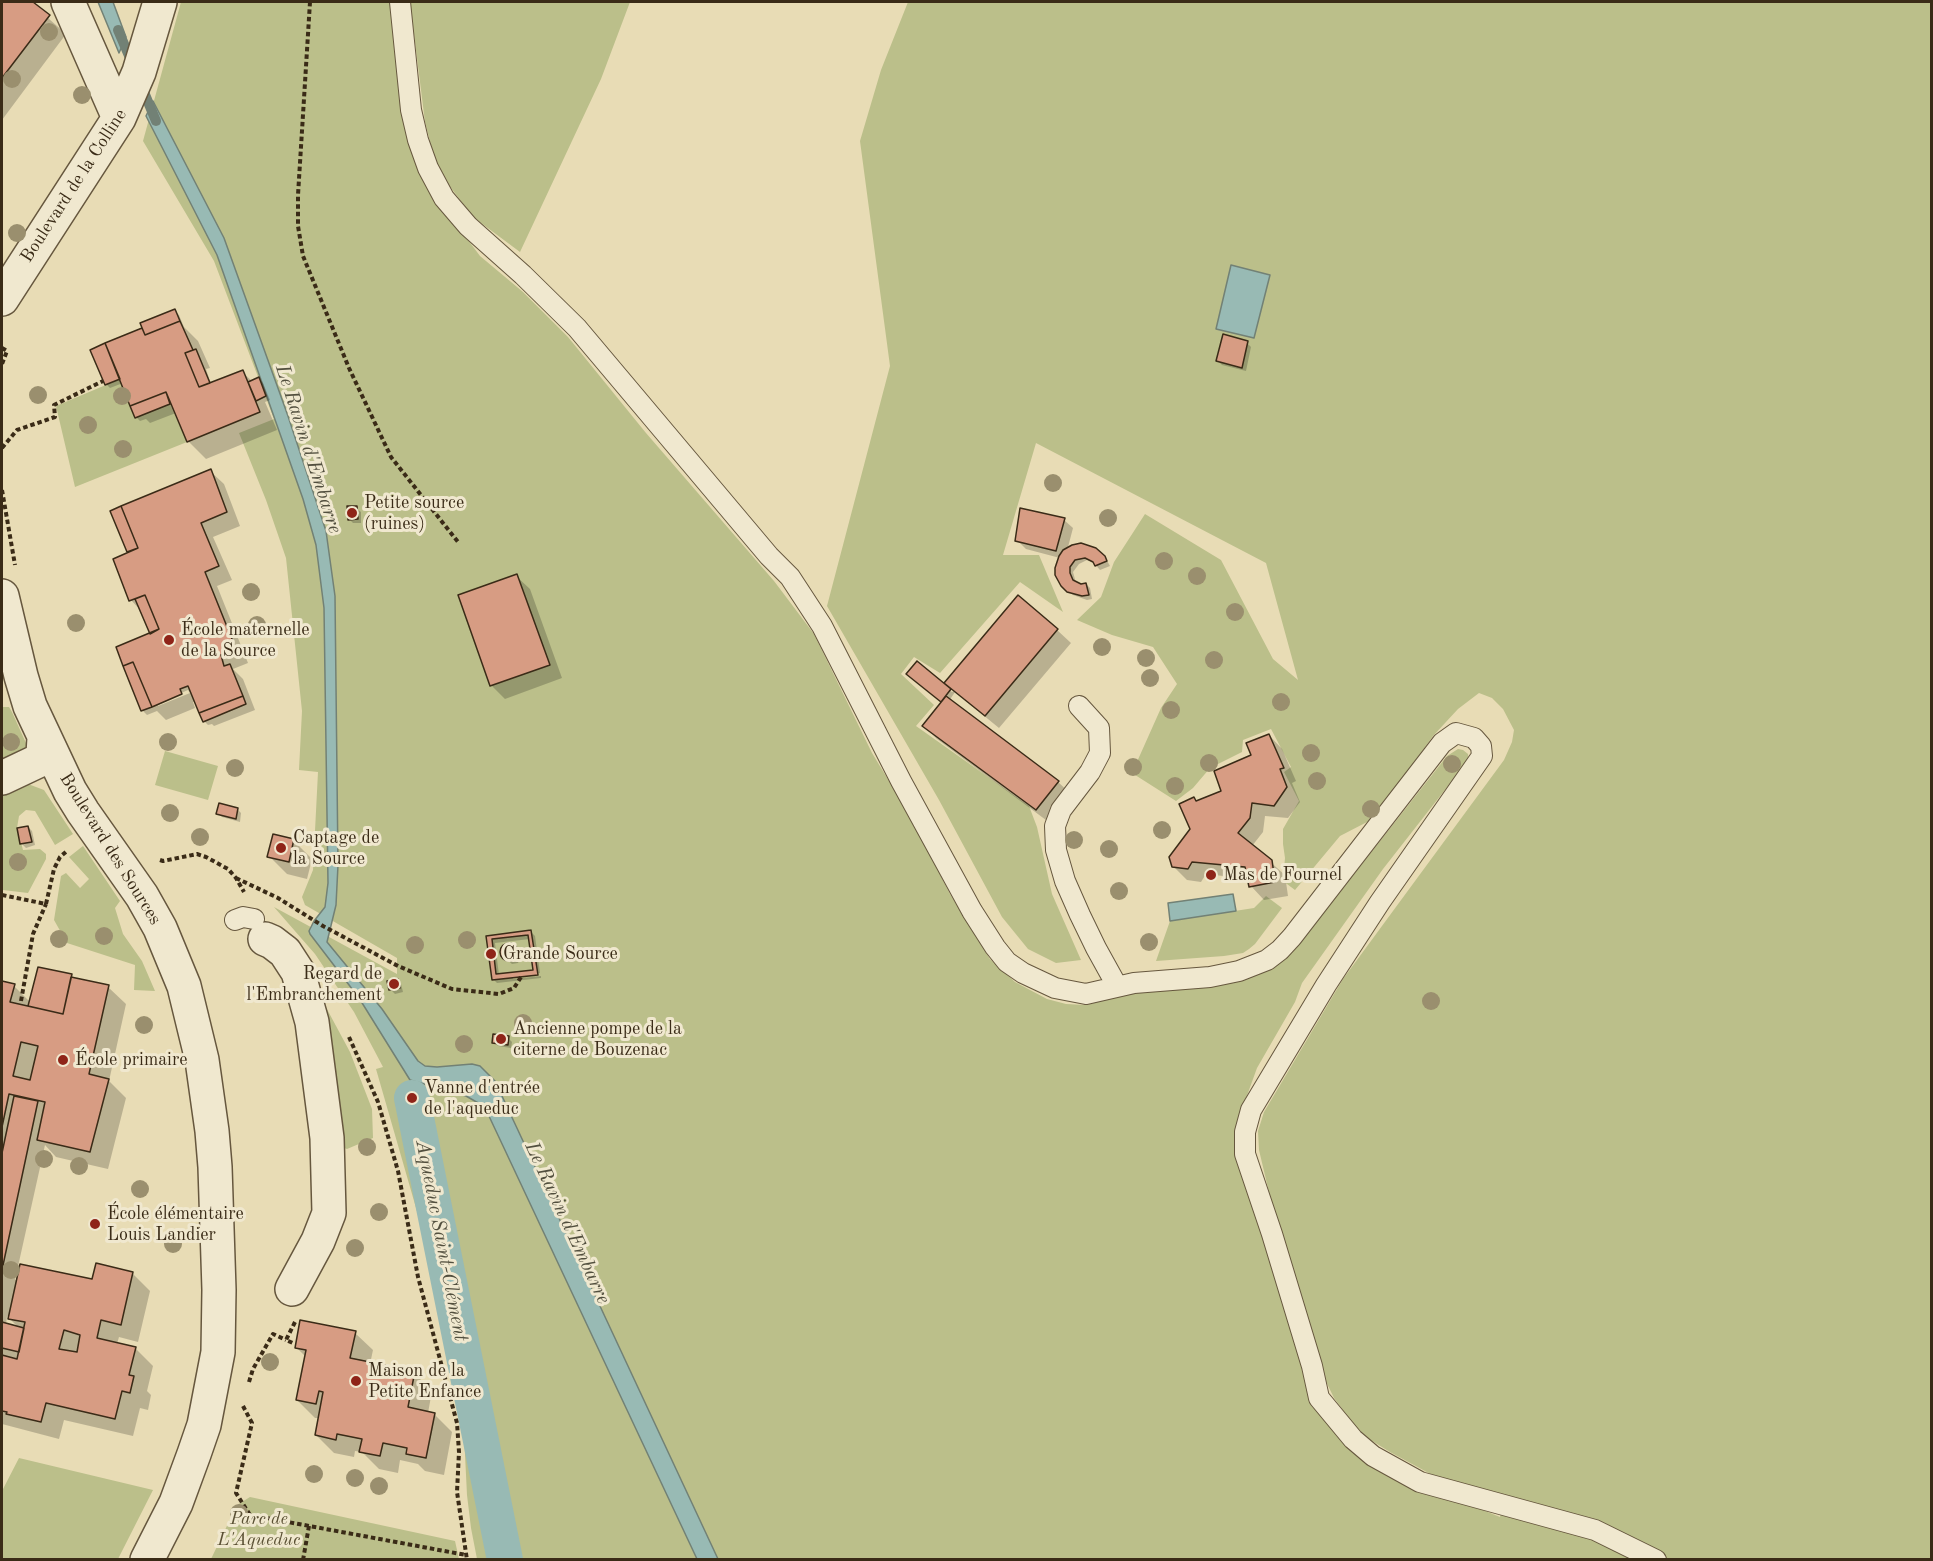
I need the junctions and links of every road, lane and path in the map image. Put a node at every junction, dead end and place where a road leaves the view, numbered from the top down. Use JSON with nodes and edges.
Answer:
{"nodes":[{"id":1,"x":68,"y":2,"type":"edge"},
{"id":2,"x":160,"y":2,"type":"edge"},
{"id":3,"x":310,"y":2,"type":"edge"},
{"id":4,"x":400,"y":2,"type":"edge"},
{"id":5,"x":122,"y":112,"type":"junction"},
{"id":6,"x":2,"y":299,"type":"edge"},
{"id":7,"x":2,"y":348,"type":"edge"},
{"id":8,"x":2,"y":364,"type":"edge"},
{"id":9,"x":103,"y":381,"type":"dead end"},
{"id":10,"x":2,"y":448,"type":"edge"},
{"id":11,"x":2,"y":490,"type":"edge"},
{"id":12,"x":458,"y":542,"type":"dead end"},
{"id":13,"x":10,"y":586,"type":"edge"},
{"id":14,"x":9,"y":661,"type":"edge"},
{"id":15,"x":1079,"y":706,"type":"dead end"},
{"id":16,"x":44,"y":738,"type":"junction"},
{"id":17,"x":11,"y":774,"type":"edge"},
{"id":18,"x":66,"y":782,"type":"junction"},
{"id":19,"x":153,"y":855,"type":"dead end"},
{"id":20,"x":52,"y":878,"type":"dead end"},
{"id":21,"x":236,"y":878,"type":"junction"},
{"id":22,"x":2,"y":895,"type":"edge"},
{"id":23,"x":45,"y":904,"type":"junction"},
{"id":24,"x":251,"y":926,"type":"joint"},
{"id":25,"x":521,"y":977,"type":"dead end"},
{"id":26,"x":1118,"y":986,"type":"junction"},
{"id":27,"x":21,"y":1001,"type":"dead end"},
{"id":28,"x":345,"y":1030,"type":"dead end"},
{"id":29,"x":292,"y":1289,"type":"dead end"},
{"id":30,"x":286,"y":1340,"type":"dead end"},
{"id":31,"x":248,"y":1387,"type":"dead end"},
{"id":32,"x":245,"y":1396,"type":"dead end"},
{"id":33,"x":309,"y":1526,"type":"junction"},
{"id":34,"x":467,"y":1557,"type":"edge"},
{"id":35,"x":147,"y":1560,"type":"edge"},
{"id":36,"x":303,"y":1560,"type":"edge"},
{"id":37,"x":1656,"y":1560,"type":"edge"}],
"edges":[{"from":1,"to":5,"type":"street"},
{"from":2,"to":5,"type":"street","name":"Boulevard de la Colline"},
{"from":3,"to":12,"type":"path"},
{"from":4,"to":26,"type":"lane"},
{"from":5,"to":6,"type":"street","name":"Boulevard de la Colline"},
{"from":7,"to":8,"type":"path"},
{"from":9,"to":10,"type":"path"},
{"from":11,"to":13,"type":"path"},
{"from":13,"to":14,"type":"street","name":"Boulevard des Sources"},
{"from":14,"to":16,"type":"street","name":"Boulevard des Sources"},
{"from":15,"to":26,"type":"lane"},
{"from":16,"to":17,"type":"street"},
{"from":16,"to":18,"type":"street","name":"Boulevard des Sources"},
{"from":17,"to":18,"type":"street"},
{"from":18,"to":35,"type":"street","name":"Boulevard des Sources"},
{"from":19,"to":21,"type":"path"},
{"from":20,"to":23,"type":"path"},
{"from":21,"to":24,"type":"path"},
{"from":21,"to":25,"type":"path"},
{"from":22,"to":23,"type":"path"},
{"from":23,"to":27,"type":"path"},
{"from":24,"to":29,"type":"street"},
{"from":26,"to":37,"type":"lane"},
{"from":28,"to":34,"type":"path"},
{"from":30,"to":31,"type":"path"},
{"from":32,"to":33,"type":"path"},
{"from":33,"to":34,"type":"path"},
{"from":33,"to":36,"type":"path"}]}
